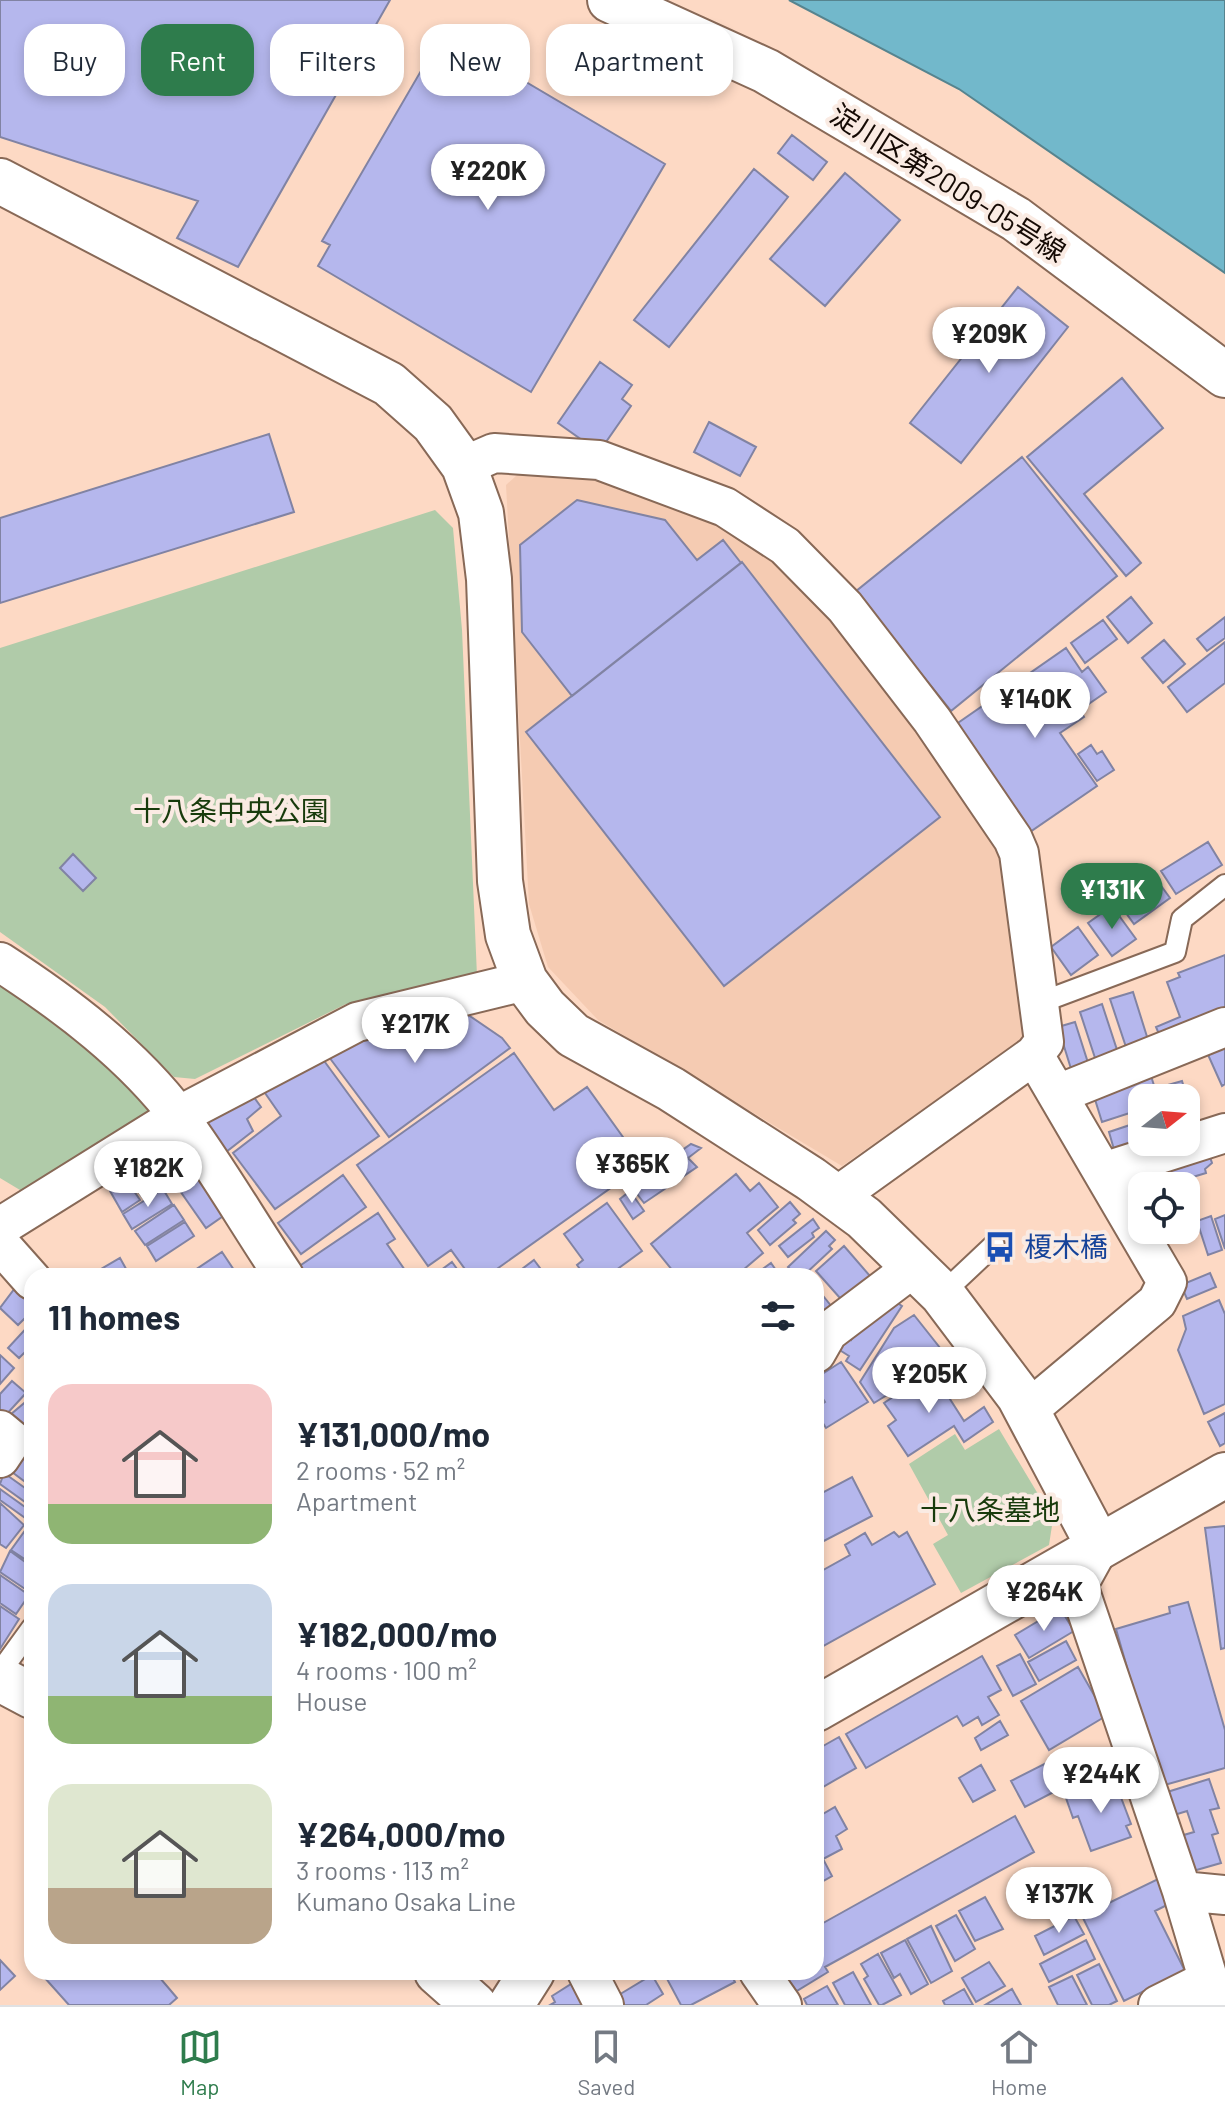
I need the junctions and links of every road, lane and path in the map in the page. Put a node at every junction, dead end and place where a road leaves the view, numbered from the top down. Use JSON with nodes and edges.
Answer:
{"nodes":[{"id":1,"x":610,"y":0,"type":"edge"},
{"id":2,"x":0,"y":181,"type":"edge"},
{"id":3,"x":1225,"y":375,"type":"edge"},
{"id":4,"x":464,"y":466,"type":"junction"},
{"id":5,"x":1225,"y":885,"type":"edge"},
{"id":6,"x":0,"y":962,"type":"edge"},
{"id":7,"x":525,"y":981,"type":"junction"},
{"id":8,"x":1039,"y":1003,"type":"junction"},
{"id":9,"x":1225,"y":1027,"type":"edge"},
{"id":10,"x":1034,"y":1055,"type":"junction"},
{"id":11,"x":1058,"y":1094,"type":"junction"},
{"id":12,"x":178,"y":1116,"type":"junction"},
{"id":13,"x":1225,"y":1133,"type":"edge"},
{"id":14,"x":1103,"y":1172,"type":"junction"},
{"id":15,"x":836,"y":1197,"type":"junction"},
{"id":16,"x":0,"y":1227,"type":"edge"},
{"id":17,"x":0,"y":1244,"type":"edge"},
{"id":18,"x":994,"y":1245,"type":"dead end"},
{"id":19,"x":279,"y":1268,"type":"edge"},
{"id":20,"x":24,"y":1271,"type":"edge"},
{"id":21,"x":928,"y":1280,"type":"junction"},
{"id":22,"x":824,"y":1339,"type":"edge"},
{"id":23,"x":1027,"y":1411,"type":"junction"},
{"id":24,"x":0,"y":1430,"type":"edge"},
{"id":25,"x":0,"y":1458,"type":"edge"},
{"id":26,"x":1225,"y":1475,"type":"edge"},
{"id":27,"x":1099,"y":1547,"type":"junction"},
{"id":28,"x":24,"y":1639,"type":"edge"},
{"id":29,"x":0,"y":1672,"type":"edge"},
{"id":30,"x":0,"y":1679,"type":"edge"},
{"id":31,"x":24,"y":1692,"type":"edge"},
{"id":32,"x":824,"y":1704,"type":"edge"},
{"id":33,"x":1182,"y":1891,"type":"junction"},
{"id":34,"x":1225,"y":1895,"type":"edge"},
{"id":35,"x":446,"y":1980,"type":"edge"},
{"id":36,"x":527,"y":1980,"type":"edge"},
{"id":37,"x":591,"y":1980,"type":"edge"},
{"id":38,"x":765,"y":1980,"type":"edge"},
{"id":39,"x":1212,"y":1993,"type":"edge"},
{"id":40,"x":474,"y":2005,"type":"edge"},
{"id":41,"x":511,"y":2005,"type":"edge"},
{"id":42,"x":604,"y":2005,"type":"edge"},
{"id":43,"x":782,"y":2005,"type":"edge"},
{"id":44,"x":1158,"y":2005,"type":"edge"}],
"edges":[{"from":1,"to":3,"type":"street","name":"淀川区第2009-05号線"},
{"from":2,"to":4,"type":"street"},
{"from":4,"to":7,"type":"street"},
{"from":4,"to":8,"type":"street"},
{"from":5,"to":8,"type":"lane"},
{"from":6,"to":12,"type":"street"},
{"from":7,"to":12,"type":"street"},
{"from":7,"to":15,"type":"street"},
{"from":8,"to":10,"type":"street"},
{"from":9,"to":11,"type":"street"},
{"from":10,"to":11,"type":"street"},
{"from":10,"to":15,"type":"street"},
{"from":11,"to":14,"type":"street"},
{"from":12,"to":16,"type":"street"},
{"from":12,"to":19,"type":"street"},
{"from":13,"to":14,"type":"street"},
{"from":14,"to":23,"type":"street"},
{"from":15,"to":21,"type":"street"},
{"from":17,"to":20,"type":"street"},
{"from":18,"to":21,"type":"lane"},
{"from":21,"to":22,"type":"street"},
{"from":21,"to":23,"type":"street"},
{"from":23,"to":27,"type":"street"},
{"from":24,"to":25,"type":"street"},
{"from":26,"to":27,"type":"street"},
{"from":27,"to":32,"type":"street"},
{"from":27,"to":33,"type":"street"},
{"from":28,"to":29,"type":"lane"},
{"from":30,"to":31,"type":"street"},
{"from":33,"to":34,"type":"street"},
{"from":33,"to":39,"type":"street"},
{"from":35,"to":40,"type":"street"},
{"from":36,"to":41,"type":"street"},
{"from":37,"to":42,"type":"street"},
{"from":38,"to":43,"type":"street"},
{"from":39,"to":44,"type":"street"}]}
